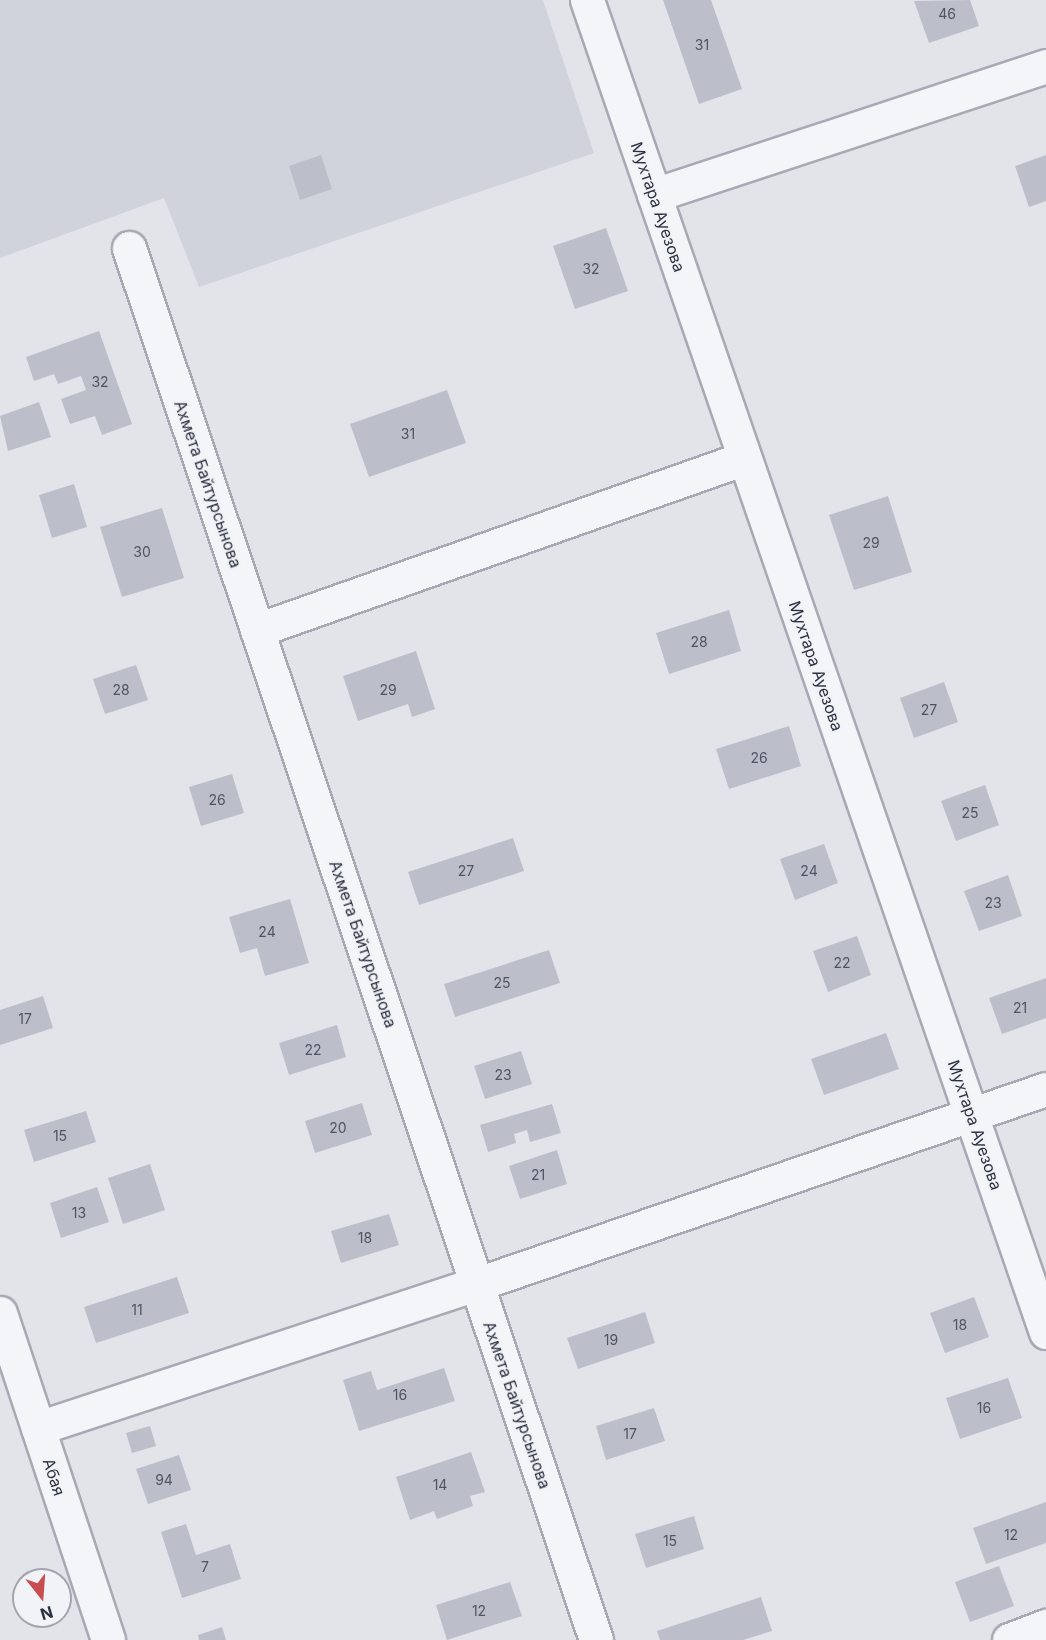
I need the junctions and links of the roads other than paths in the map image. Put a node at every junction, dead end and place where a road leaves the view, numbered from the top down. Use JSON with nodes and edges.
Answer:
{"nodes":[{"id":1,"x":587,"y":0,"type":"edge"},
{"id":2,"x":1046,"y":66,"type":"edge"},
{"id":3,"x":654,"y":195,"type":"junction"},
{"id":4,"x":129,"y":248,"type":"dead end"},
{"id":5,"x":745,"y":458,"type":"junction"},
{"id":6,"x":257,"y":630,"type":"junction"},
{"id":7,"x":1046,"y":1089,"type":"edge"},
{"id":8,"x":972,"y":1116,"type":"junction"},
{"id":9,"x":477,"y":1284,"type":"junction"},
{"id":10,"x":0,"y":1313,"type":"edge"},
{"id":11,"x":1046,"y":1332,"type":"edge"},
{"id":12,"x":38,"y":1428,"type":"junction"},
{"id":13,"x":1046,"y":1626,"type":"edge"},
{"id":14,"x":108,"y":1640,"type":"edge"},
{"id":15,"x":596,"y":1640,"type":"edge"},
{"id":16,"x":1009,"y":1640,"type":"edge"}],
"edges":[{"from":1,"to":3,"type":"street","name":"Мухтара Ауезова"},
{"from":2,"to":3,"type":"street"},
{"from":3,"to":5,"type":"street","name":"Мухтара Ауезова"},
{"from":4,"to":6,"type":"street","name":"Ахмета Байтурсынова"},
{"from":5,"to":6,"type":"street"},
{"from":5,"to":8,"type":"street","name":"Мухтара Ауезова"},
{"from":6,"to":9,"type":"street","name":"Ахмета Байтурсынова"},
{"from":7,"to":8,"type":"street"},
{"from":8,"to":9,"type":"street"},
{"from":8,"to":11,"type":"street","name":"Мухтара Ауезова"},
{"from":9,"to":12,"type":"street"},
{"from":9,"to":15,"type":"street","name":"Ахмета Байтурсынова"},
{"from":10,"to":12,"type":"street","name":"Абая"},
{"from":12,"to":14,"type":"street","name":"Абая"},
{"from":13,"to":16,"type":"street"}]}
